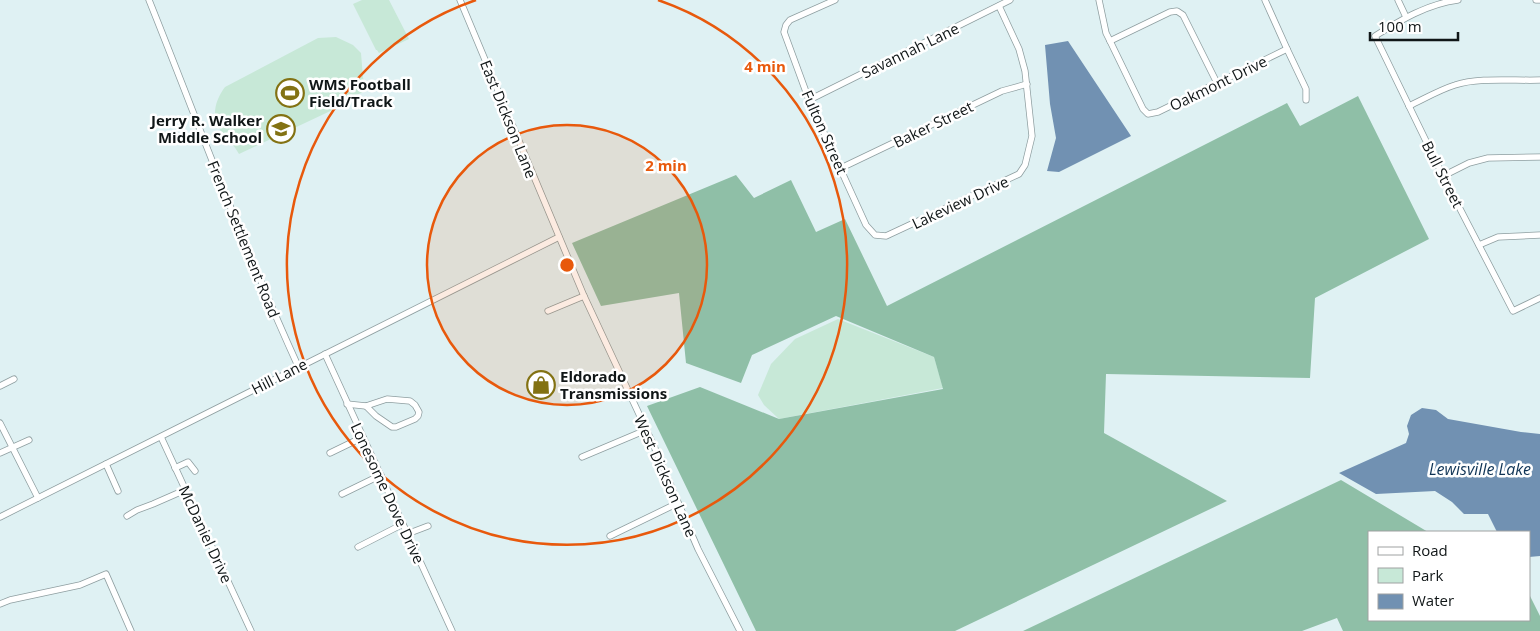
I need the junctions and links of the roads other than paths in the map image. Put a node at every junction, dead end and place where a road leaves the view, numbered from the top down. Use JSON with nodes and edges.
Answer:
{"nodes":[{"id":1,"x":149,"y":0,"type":"edge"},
{"id":2,"x":460,"y":0,"type":"edge"},
{"id":3,"x":835,"y":0,"type":"edge"},
{"id":4,"x":1010,"y":0,"type":"edge"},
{"id":5,"x":1100,"y":0,"type":"edge"},
{"id":6,"x":1265,"y":0,"type":"edge"},
{"id":7,"x":1398,"y":0,"type":"edge"},
{"id":8,"x":1458,"y":0,"type":"edge"},
{"id":9,"x":1536,"y":0,"type":"edge"},
{"id":10,"x":1540,"y":0,"type":"edge"},
{"id":11,"x":999,"y":6,"type":"junction"},
{"id":12,"x":1406,"y":17,"type":"junction"},
{"id":13,"x":1110,"y":41,"type":"junction"},
{"id":14,"x":1286,"y":49,"type":"junction"},
{"id":15,"x":1540,"y":80,"type":"edge"},
{"id":16,"x":1027,"y":84,"type":"junction"},
{"id":17,"x":1217,"y":84,"type":"junction"},
{"id":18,"x":810,"y":100,"type":"junction"},
{"id":19,"x":1306,"y":100,"type":"dead end"},
{"id":20,"x":1409,"y":106,"type":"junction"},
{"id":21,"x":1540,"y":157,"type":"edge"},
{"id":22,"x":841,"y":168,"type":"junction"},
{"id":23,"x":1443,"y":176,"type":"junction"},
{"id":24,"x":1540,"y":235,"type":"edge"},
{"id":25,"x":875,"y":236,"type":"joint"},
{"id":26,"x":559,"y":237,"type":"junction"},
{"id":27,"x":1479,"y":245,"type":"junction"},
{"id":28,"x":584,"y":296,"type":"junction"},
{"id":29,"x":1540,"y":298,"type":"edge"},
{"id":30,"x":548,"y":311,"type":"dead end"},
{"id":31,"x":325,"y":354,"type":"junction"},
{"id":32,"x":298,"y":366,"type":"junction"},
{"id":33,"x":14,"y":379,"type":"dead end"},
{"id":34,"x":0,"y":386,"type":"edge"},
{"id":35,"x":347,"y":404,"type":"junction"},
{"id":36,"x":366,"y":406,"type":"junction"},
{"id":37,"x":0,"y":423,"type":"edge"},
{"id":38,"x":646,"y":430,"type":"junction"},
{"id":39,"x":161,"y":437,"type":"junction"},
{"id":40,"x":363,"y":437,"type":"junction"},
{"id":41,"x":28,"y":440,"type":"dead end"},
{"id":42,"x":12,"y":448,"type":"junction"},
{"id":43,"x":330,"y":452,"type":"dead end"},
{"id":44,"x":0,"y":453,"type":"edge"},
{"id":45,"x":582,"y":457,"type":"dead end"},
{"id":46,"x":106,"y":464,"type":"junction"},
{"id":47,"x":175,"y":468,"type":"junction"},
{"id":48,"x":195,"y":471,"type":"dead end"},
{"id":49,"x":381,"y":475,"type":"junction"},
{"id":50,"x":185,"y":490,"type":"junction"},
{"id":51,"x":118,"y":491,"type":"dead end"},
{"id":52,"x":342,"y":494,"type":"dead end"},
{"id":53,"x":38,"y":498,"type":"junction"},
{"id":54,"x":678,"y":503,"type":"junction"},
{"id":55,"x":127,"y":516,"type":"dead end"},
{"id":56,"x":0,"y":517,"type":"edge"},
{"id":57,"x":403,"y":524,"type":"junction"},
{"id":58,"x":428,"y":526,"type":"dead end"},
{"id":59,"x":407,"y":534,"type":"junction"},
{"id":60,"x":610,"y":536,"type":"dead end"},
{"id":61,"x":358,"y":547,"type":"dead end"},
{"id":62,"x":0,"y":604,"type":"edge"},
{"id":63,"x":131,"y":631,"type":"edge"},
{"id":64,"x":251,"y":631,"type":"edge"},
{"id":65,"x":452,"y":631,"type":"edge"},
{"id":66,"x":740,"y":631,"type":"edge"}],
"edges":[{"from":1,"to":32,"type":"street","name":"French Settlement Road"},
{"from":2,"to":26,"type":"street","name":"East Dickson Lane"},
{"from":3,"to":18,"type":"street","name":"Fulton Street"},
{"from":4,"to":11,"type":"street","name":"Savannah Lane"},
{"from":5,"to":13,"type":"street"},
{"from":6,"to":14,"type":"street"},
{"from":7,"to":12,"type":"street"},
{"from":8,"to":12,"type":"street"},
{"from":9,"to":10,"type":"street"},
{"from":11,"to":16,"type":"street","name":"Lakeview Drive"},
{"from":11,"to":18,"type":"street","name":"Savannah Lane"},
{"from":12,"to":20,"type":"street","name":"Bull Street"},
{"from":13,"to":17,"type":"street"},
{"from":13,"to":17,"type":"street","name":"Oakmont Drive"},
{"from":14,"to":17,"type":"street","name":"Oakmont Drive"},
{"from":14,"to":19,"type":"street"},
{"from":15,"to":20,"type":"street"},
{"from":16,"to":22,"type":"street","name":"Baker Street"},
{"from":16,"to":25,"type":"street","name":"Lakeview Drive"},
{"from":18,"to":22,"type":"street","name":"Fulton Street"},
{"from":20,"to":23,"type":"street","name":"Bull Street"},
{"from":21,"to":23,"type":"street"},
{"from":22,"to":25,"type":"street","name":"Fulton Street"},
{"from":23,"to":27,"type":"street","name":"Bull Street"},
{"from":24,"to":27,"type":"street"},
{"from":26,"to":28,"type":"street","name":"West Dickson Lane"},
{"from":26,"to":31,"type":"street","name":"Hill Lane"},
{"from":27,"to":29,"type":"street","name":"Bull Street"},
{"from":28,"to":30,"type":"street"},
{"from":28,"to":38,"type":"street","name":"West Dickson Lane"},
{"from":31,"to":32,"type":"street","name":"Hill Lane"},
{"from":31,"to":35,"type":"street","name":"Lonesome Dove Drive"},
{"from":32,"to":39,"type":"street","name":"Hill Lane"},
{"from":33,"to":34,"type":"street"},
{"from":35,"to":36,"type":"street"},
{"from":35,"to":40,"type":"street","name":"Lonesome Dove Drive"},
{"from":36,"to":36,"type":"street"},
{"from":37,"to":42,"type":"street"},
{"from":38,"to":45,"type":"street"},
{"from":38,"to":54,"type":"street","name":"West Dickson Lane"},
{"from":39,"to":46,"type":"street","name":"Hill Lane"},
{"from":39,"to":47,"type":"street","name":"McDaniel Drive"},
{"from":40,"to":43,"type":"street"},
{"from":40,"to":49,"type":"street","name":"Lonesome Dove Drive"},
{"from":41,"to":42,"type":"street"},
{"from":42,"to":44,"type":"street"},
{"from":42,"to":53,"type":"street"},
{"from":46,"to":51,"type":"street"},
{"from":46,"to":53,"type":"street","name":"Hill Lane"},
{"from":47,"to":48,"type":"street"},
{"from":47,"to":50,"type":"street","name":"McDaniel Drive"},
{"from":49,"to":52,"type":"street"},
{"from":49,"to":57,"type":"street","name":"Lonesome Dove Drive"},
{"from":50,"to":55,"type":"street"},
{"from":50,"to":64,"type":"street","name":"McDaniel Drive"},
{"from":53,"to":56,"type":"street","name":"Hill Lane"},
{"from":54,"to":60,"type":"street"},
{"from":54,"to":66,"type":"street","name":"West Dickson Lane"},
{"from":57,"to":59,"type":"street","name":"Lonesome Dove Drive"},
{"from":57,"to":61,"type":"street"},
{"from":58,"to":59,"type":"street"},
{"from":59,"to":65,"type":"street","name":"Lonesome Dove Drive"},
{"from":62,"to":63,"type":"street"}]}
